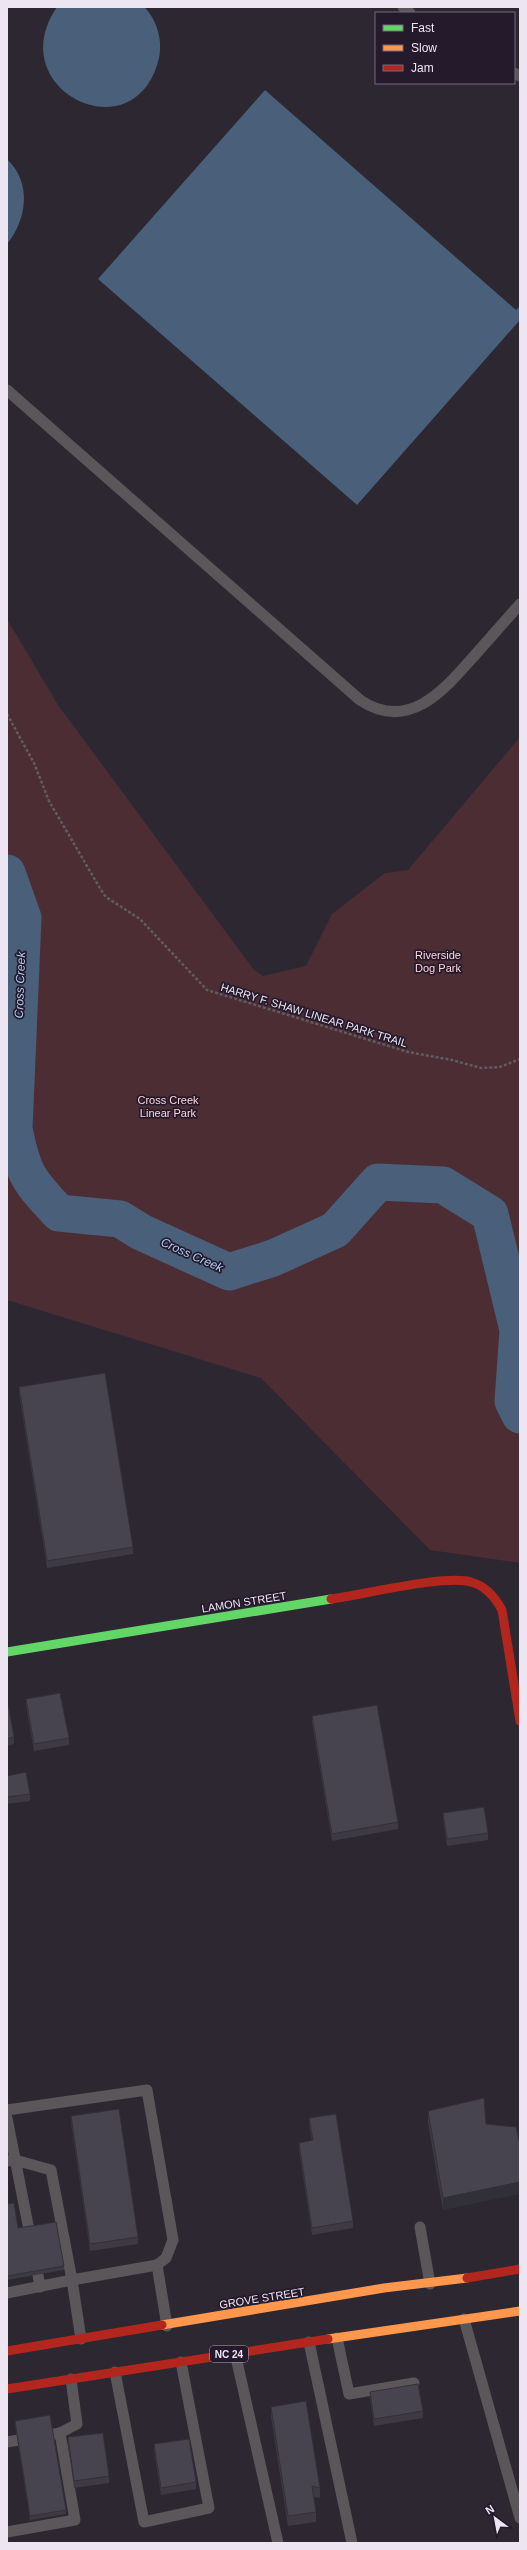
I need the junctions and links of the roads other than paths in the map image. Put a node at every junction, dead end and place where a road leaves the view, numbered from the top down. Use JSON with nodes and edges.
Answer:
{"nodes":[{"id":1,"x":7,"y":390,"type":"edge"},
{"id":2,"x":520,"y":604,"type":"edge"},
{"id":3,"x":7,"y":1652,"type":"edge"},
{"id":4,"x":520,"y":1721,"type":"edge"},
{"id":5,"x":7,"y":2110,"type":"edge"},
{"id":6,"x":7,"y":2118,"type":"edge"},
{"id":7,"x":11,"y":2160,"type":"edge"},
{"id":8,"x":420,"y":2227,"type":"dead end"},
{"id":9,"x":29,"y":2230,"type":"edge"},
{"id":10,"x":157,"y":2265,"type":"junction"},
{"id":11,"x":520,"y":2269,"type":"edge"},
{"id":12,"x":38,"y":2275,"type":"edge"},
{"id":13,"x":72,"y":2280,"type":"junction"},
{"id":14,"x":430,"y":2284,"type":"junction"},
{"id":15,"x":40,"y":2287,"type":"junction"},
{"id":16,"x":7,"y":2293,"type":"edge"},
{"id":17,"x":520,"y":2311,"type":"edge"},
{"id":18,"x":464,"y":2319,"type":"junction"},
{"id":19,"x":167,"y":2326,"type":"junction"},
{"id":20,"x":337,"y":2338,"type":"junction"},
{"id":21,"x":81,"y":2339,"type":"junction"},
{"id":22,"x":309,"y":2342,"type":"junction"},
{"id":23,"x":7,"y":2351,"type":"edge"},
{"id":24,"x":235,"y":2353,"type":"junction"},
{"id":25,"x":181,"y":2362,"type":"junction"},
{"id":26,"x":115,"y":2372,"type":"junction"},
{"id":27,"x":71,"y":2379,"type":"junction"},
{"id":28,"x":414,"y":2383,"type":"edge"},
{"id":29,"x":7,"y":2390,"type":"edge"},
{"id":30,"x":60,"y":2433,"type":"junction"},
{"id":31,"x":7,"y":2442,"type":"edge"},
{"id":32,"x":520,"y":2518,"type":"edge"},
{"id":33,"x":7,"y":2532,"type":"edge"},
{"id":34,"x":278,"y":2543,"type":"edge"},
{"id":35,"x":352,"y":2543,"type":"edge"}],
"edges":[{"from":1,"to":2,"type":"lane"},
{"from":3,"to":4,"type":"main road","name":"LAMON STREET"},
{"from":5,"to":10,"type":"lane"},
{"from":6,"to":7,"type":"lane"},
{"from":7,"to":9,"type":"lane"},
{"from":7,"to":13,"type":"lane"},
{"from":8,"to":14,"type":"lane"},
{"from":10,"to":13,"type":"lane"},
{"from":10,"to":19,"type":"lane"},
{"from":11,"to":14,"type":"main road","name":"GROVE STREET"},
{"from":12,"to":15,"type":"lane"},
{"from":13,"to":15,"type":"lane"},
{"from":13,"to":21,"type":"lane"},
{"from":14,"to":19,"type":"main road","name":"GROVE STREET"},
{"from":15,"to":16,"type":"lane"},
{"from":17,"to":18,"type":"main road","number":"NC 24"},
{"from":18,"to":20,"type":"main road","number":"NC 24"},
{"from":18,"to":32,"type":"lane"},
{"from":19,"to":21,"type":"main road","name":"GROVE STREET"},
{"from":20,"to":22,"type":"main road","number":"NC 24"},
{"from":20,"to":28,"type":"lane"},
{"from":21,"to":23,"type":"main road","name":"GROVE STREET"},
{"from":22,"to":24,"type":"main road","number":"NC 24"},
{"from":22,"to":35,"type":"lane"},
{"from":24,"to":25,"type":"main road","number":"NC 24"},
{"from":24,"to":34,"type":"lane"},
{"from":25,"to":26,"type":"main road","number":"NC 24"},
{"from":25,"to":26,"type":"lane"},
{"from":26,"to":27,"type":"main road","number":"NC 24"},
{"from":27,"to":29,"type":"main road","number":"NC 24"},
{"from":27,"to":30,"type":"lane"},
{"from":30,"to":31,"type":"lane"},
{"from":30,"to":33,"type":"lane"}]}
